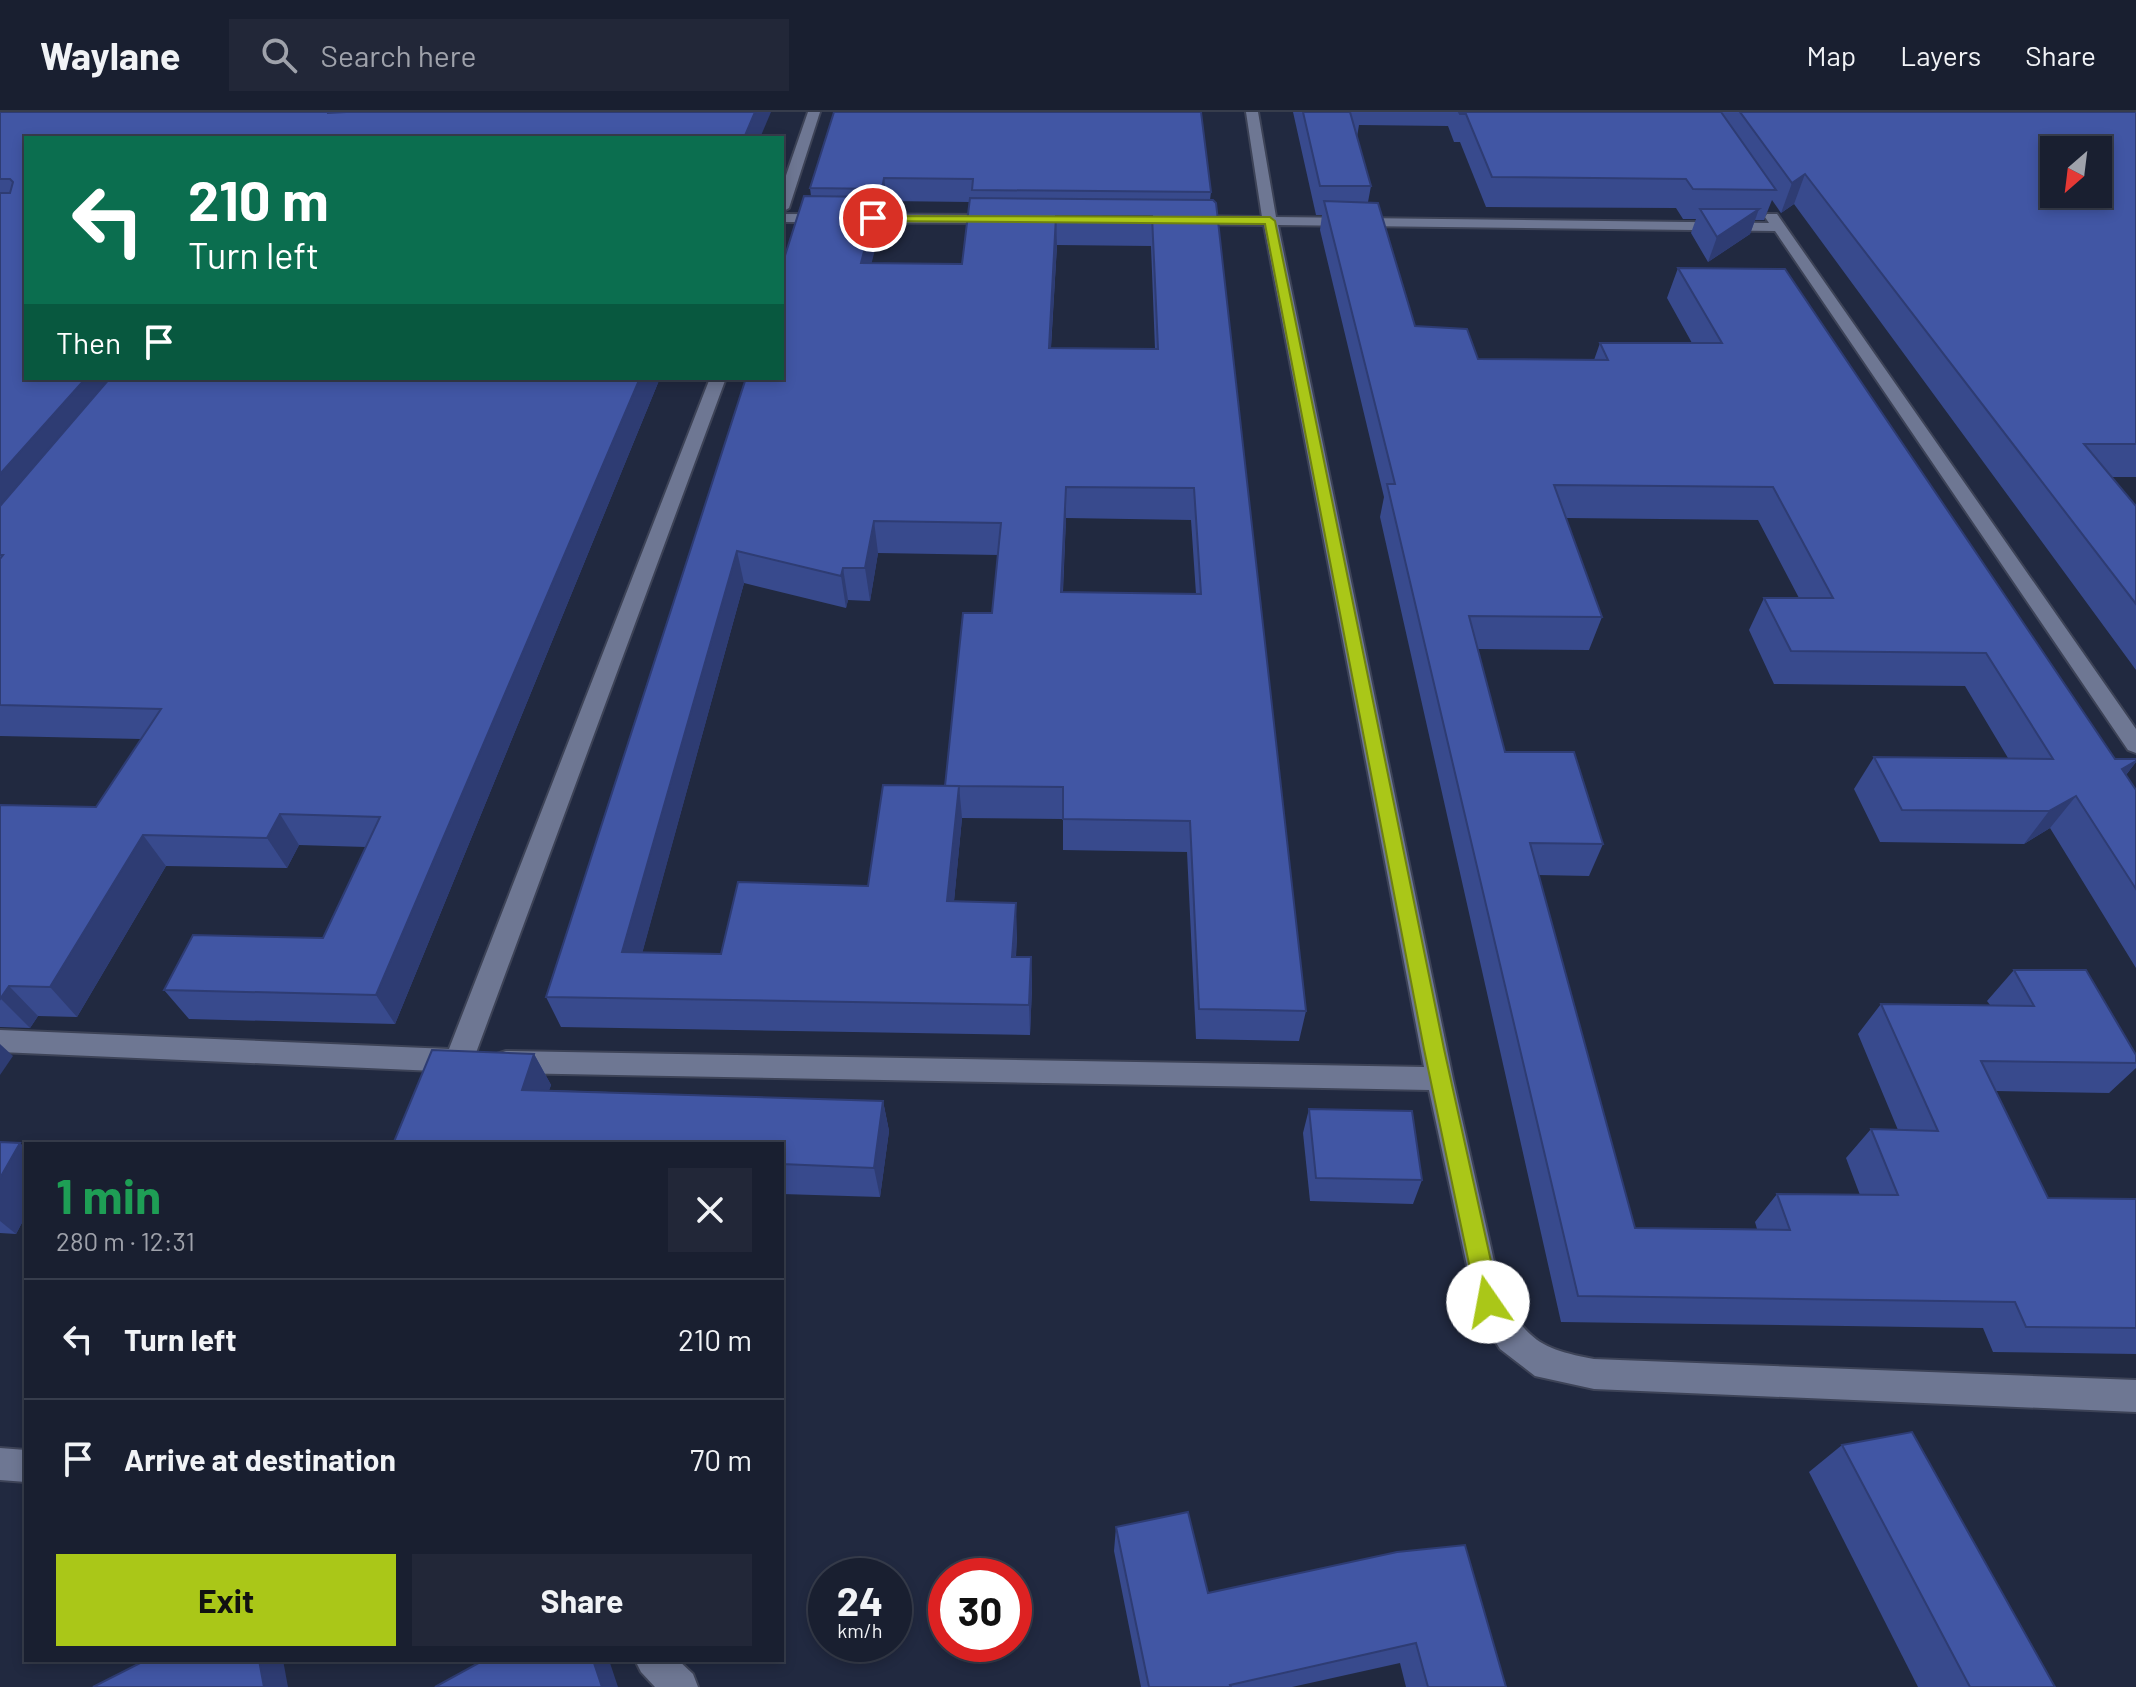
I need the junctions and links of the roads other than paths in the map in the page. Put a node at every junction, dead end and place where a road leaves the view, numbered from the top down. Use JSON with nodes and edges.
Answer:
{"nodes":[{"id":1,"x":814,"y":112,"type":"edge"},
{"id":2,"x":1252,"y":112,"type":"edge"},
{"id":3,"x":784,"y":202,"type":"edge"},
{"id":4,"x":1762,"y":202,"type":"edge"},
{"id":5,"x":784,"y":218,"type":"edge"},
{"id":6,"x":1018,"y":219,"type":"edge"},
{"id":7,"x":1176,"y":220,"type":"edge"},
{"id":8,"x":1270,"y":221,"type":"junction"},
{"id":9,"x":1779,"y":227,"type":"junction"},
{"id":10,"x":717,"y":380,"type":"edge"},
{"id":11,"x":2136,"y":745,"type":"edge"},
{"id":12,"x":0,"y":1041,"type":"edge"},
{"id":13,"x":458,"y":1061,"type":"junction"},
{"id":14,"x":1440,"y":1079,"type":"junction"},
{"id":15,"x":2136,"y":1396,"type":"edge"},
{"id":16,"x":0,"y":1464,"type":"edge"},
{"id":17,"x":24,"y":1466,"type":"edge"},
{"id":18,"x":655,"y":1662,"type":"edge"},
{"id":19,"x":680,"y":1687,"type":"edge"}],
"edges":[{"from":1,"to":3,"type":"street"},
{"from":2,"to":8,"type":"street"},
{"from":4,"to":9,"type":"street"},
{"from":5,"to":6,"type":"street"},
{"from":7,"to":8,"type":"street"},
{"from":8,"to":9,"type":"street"},
{"from":8,"to":14,"type":"street"},
{"from":9,"to":11,"type":"street"},
{"from":10,"to":13,"type":"street"},
{"from":12,"to":13,"type":"street"},
{"from":13,"to":14,"type":"street"},
{"from":14,"to":15,"type":"street"},
{"from":16,"to":17,"type":"street"},
{"from":18,"to":19,"type":"street"}]}
